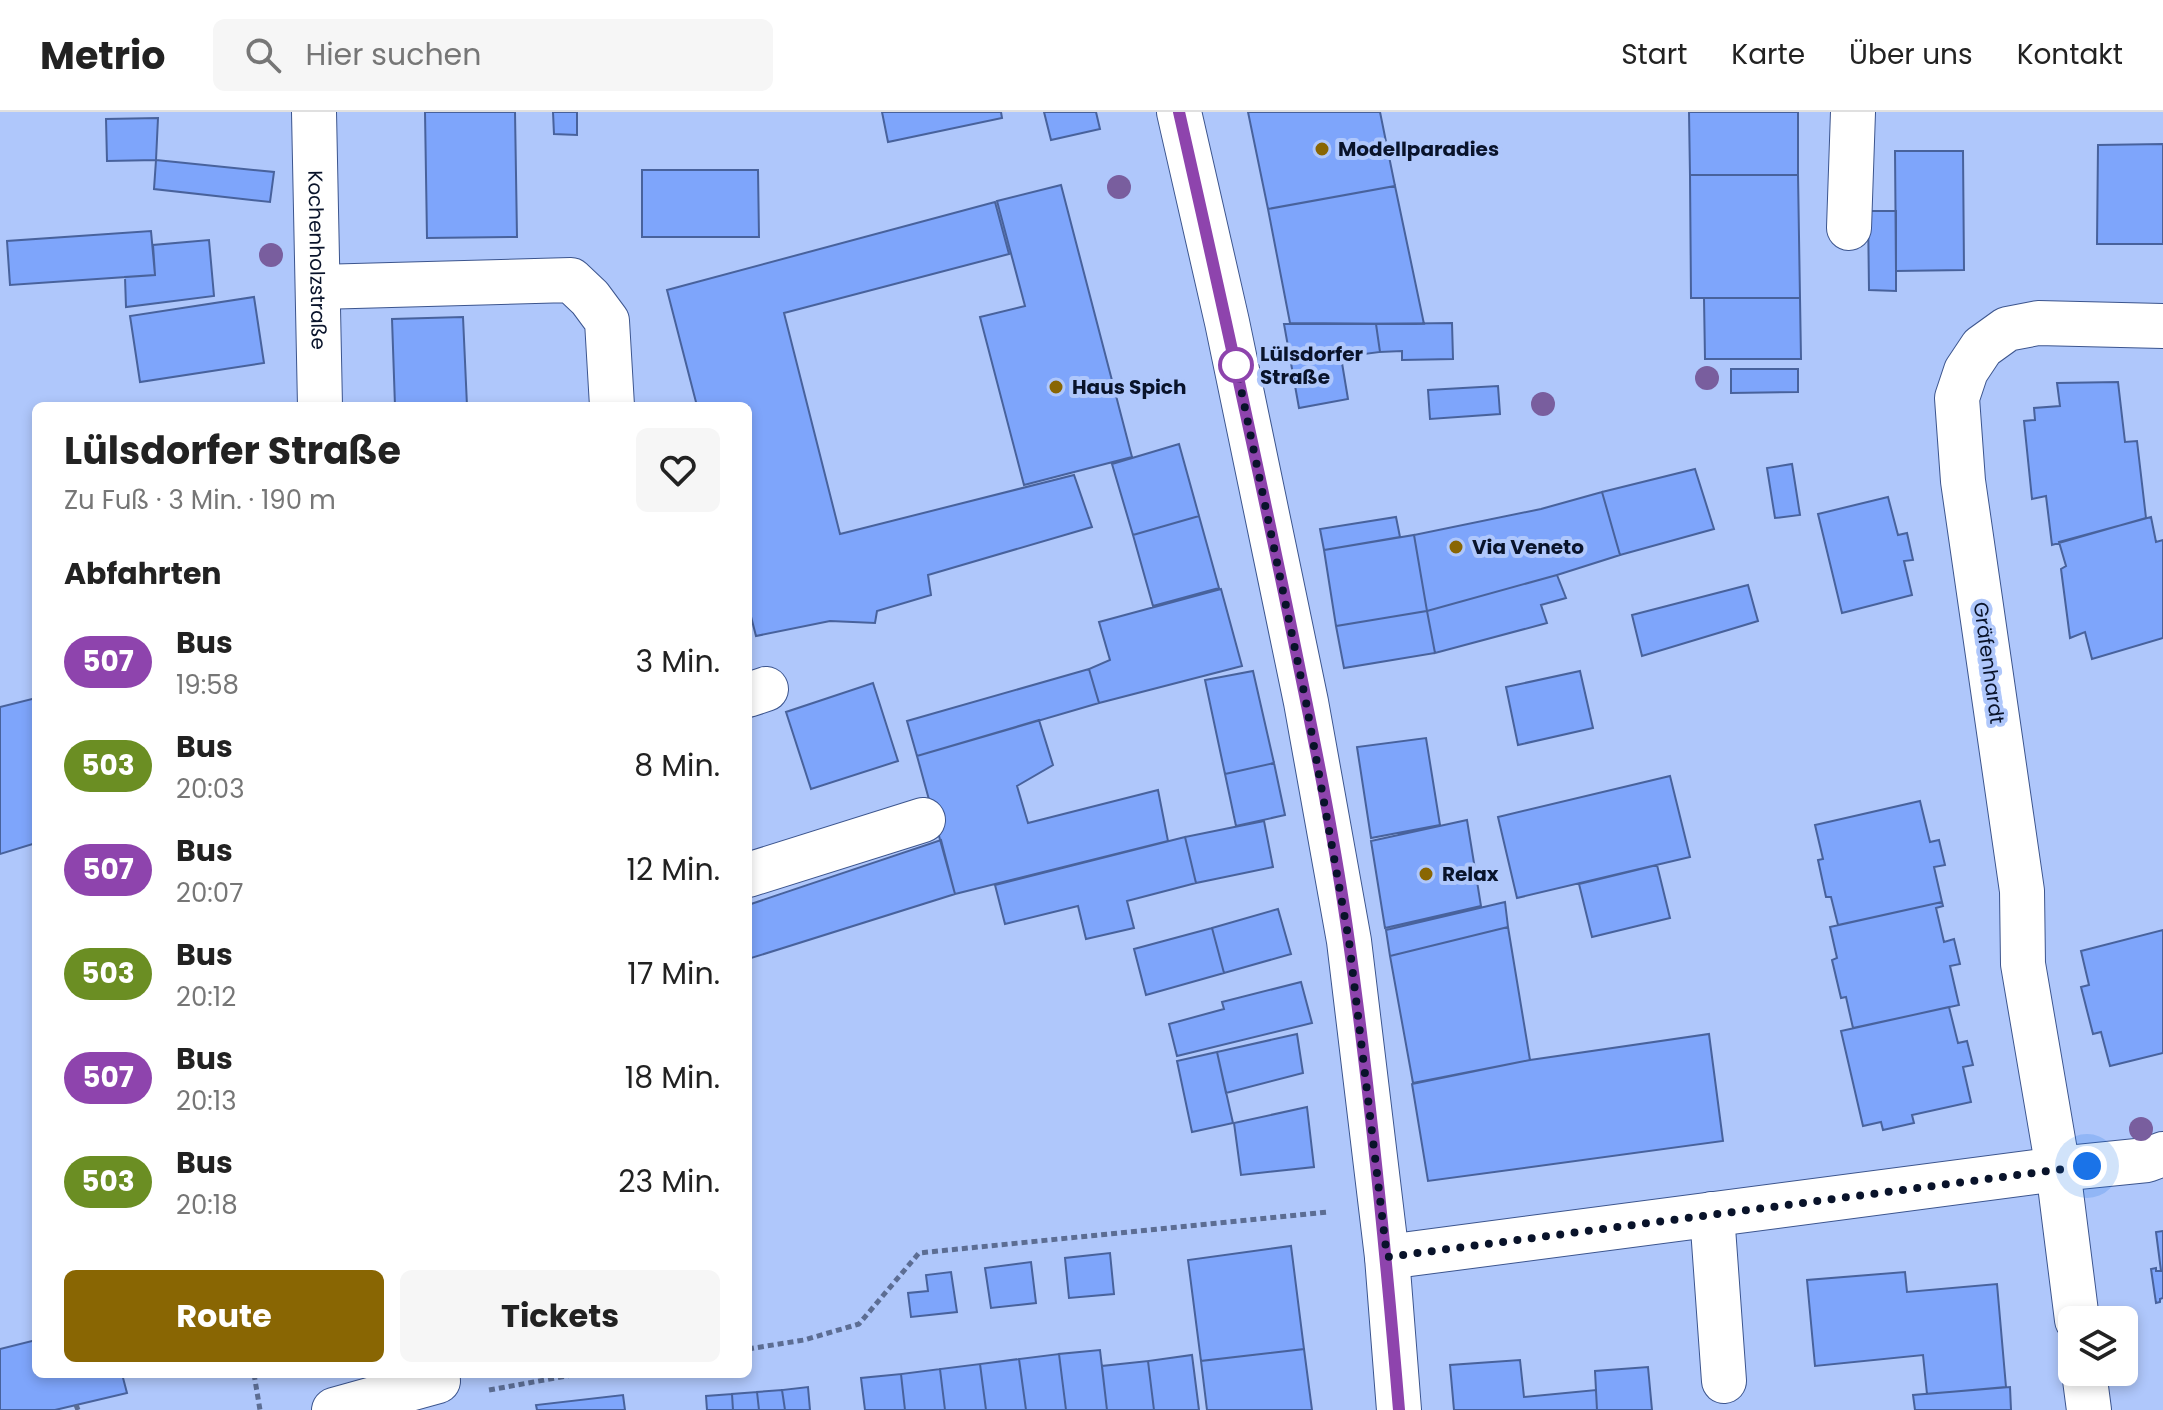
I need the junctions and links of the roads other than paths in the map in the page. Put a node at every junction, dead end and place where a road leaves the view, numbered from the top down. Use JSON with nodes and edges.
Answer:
{"nodes":[{"id":1,"x":314,"y":112,"type":"edge"},
{"id":2,"x":1179,"y":112,"type":"edge"},
{"id":3,"x":1853,"y":112,"type":"edge"},
{"id":4,"x":1849,"y":228,"type":"dead end"},
{"id":5,"x":318,"y":287,"type":"junction"},
{"id":6,"x":2163,"y":326,"type":"edge"},
{"id":7,"x":320,"y":402,"type":"edge"},
{"id":8,"x":612,"y":402,"type":"edge"},
{"id":9,"x":923,"y":820,"type":"dead end"},
{"id":10,"x":752,"y":874,"type":"edge"},
{"id":11,"x":2163,"y":1154,"type":"edge"},
{"id":12,"x":2058,"y":1169,"type":"junction"},
{"id":13,"x":1712,"y":1214,"type":"junction"},
{"id":14,"x":1387,"y":1257,"type":"junction"},
{"id":15,"x":2075,"y":1306,"type":"edge"},
{"id":16,"x":1724,"y":1381,"type":"dead end"},
{"id":17,"x":2086,"y":1386,"type":"edge"},
{"id":18,"x":440,"y":1388,"type":"edge"},
{"id":19,"x":334,"y":1410,"type":"edge"},
{"id":20,"x":1399,"y":1410,"type":"edge"},
{"id":21,"x":2089,"y":1410,"type":"edge"}],
"edges":[{"from":1,"to":5,"type":"street","name":"Kochenholzstraße"},
{"from":2,"to":14,"type":"street"},
{"from":3,"to":4,"type":"street"},
{"from":5,"to":7,"type":"street","name":"Kochenholzstraße"},
{"from":5,"to":8,"type":"street"},
{"from":6,"to":12,"type":"street","name":"Gräfenhardt"},
{"from":9,"to":10,"type":"street"},
{"from":11,"to":12,"type":"street"},
{"from":12,"to":13,"type":"street"},
{"from":12,"to":15,"type":"street","name":"Gräfenhardt"},
{"from":13,"to":14,"type":"street"},
{"from":13,"to":16,"type":"street"},
{"from":14,"to":20,"type":"street"},
{"from":17,"to":21,"type":"street"},
{"from":18,"to":19,"type":"street"}]}
